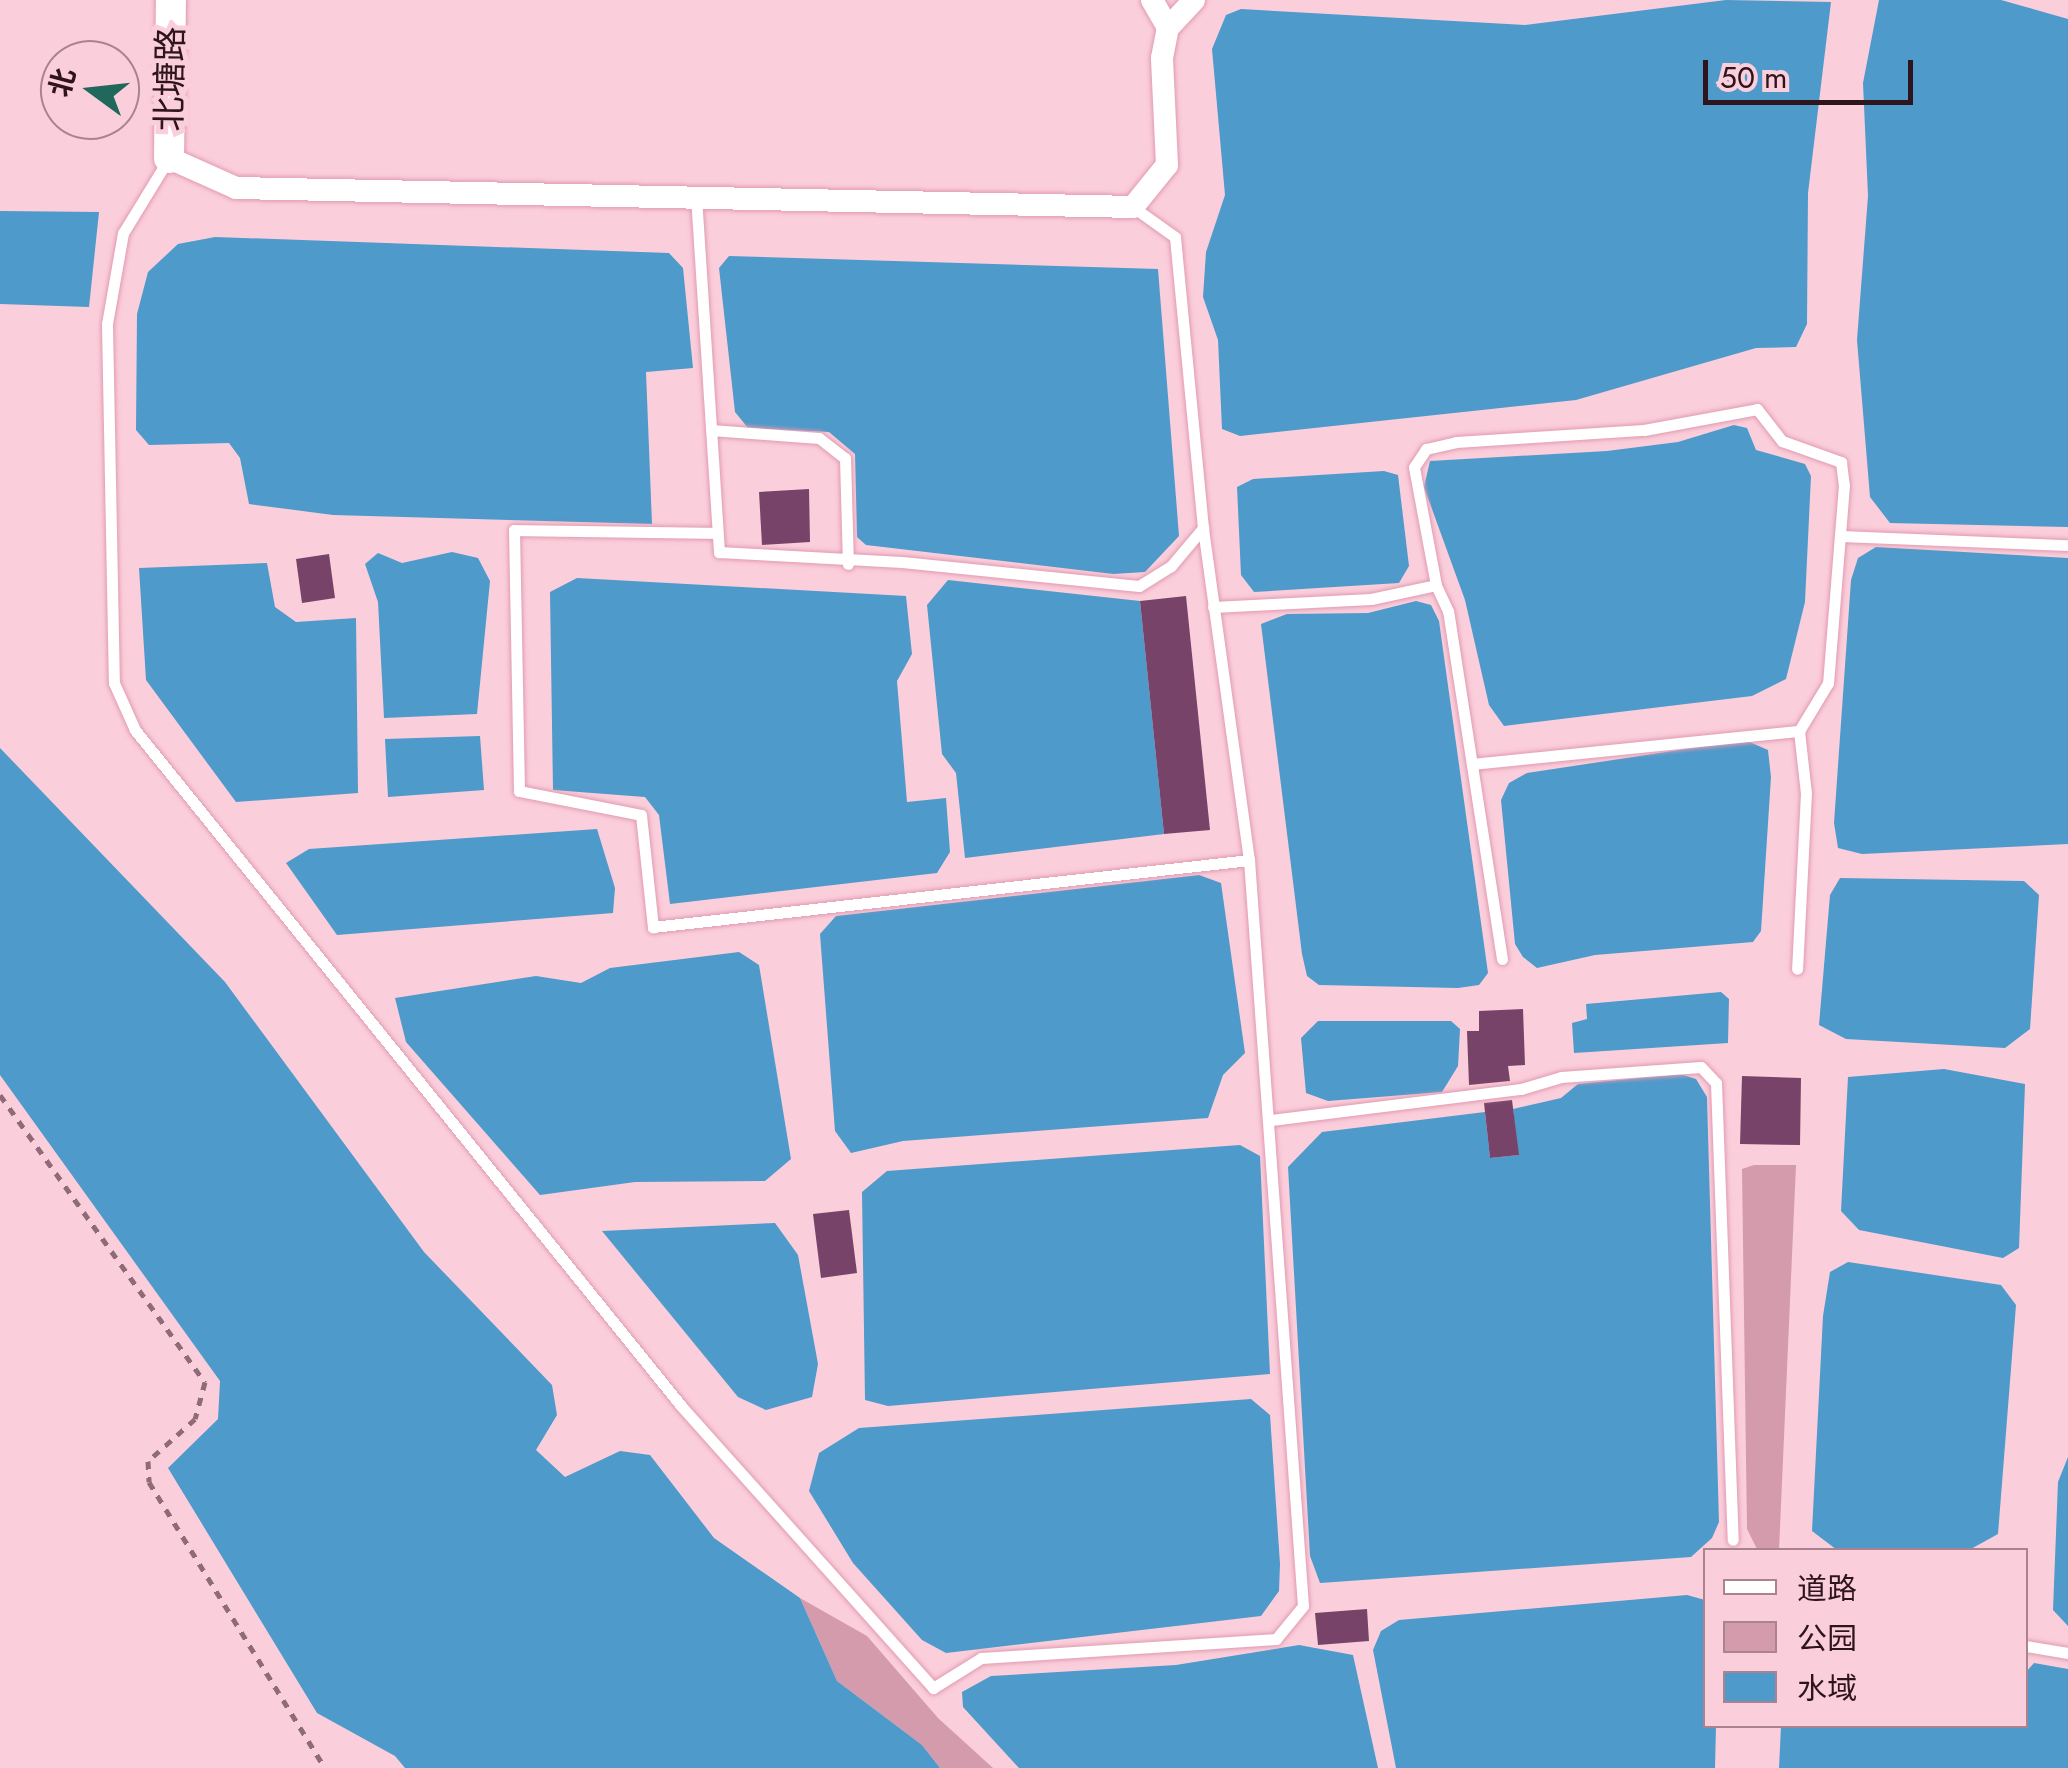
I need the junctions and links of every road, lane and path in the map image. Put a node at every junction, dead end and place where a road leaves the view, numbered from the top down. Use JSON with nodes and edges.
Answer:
{"nodes":[{"id":1,"x":170,"y":0,"type":"edge"},
{"id":2,"x":1152,"y":0,"type":"edge"},
{"id":3,"x":1194,"y":0,"type":"edge"},
{"id":4,"x":1168,"y":28,"type":"junction"},
{"id":5,"x":168,"y":158,"type":"junction"},
{"id":6,"x":696,"y":196,"type":"junction"},
{"id":7,"x":1133,"y":206,"type":"junction"},
{"id":8,"x":711,"y":430,"type":"junction"},
{"id":9,"x":1203,"y":528,"type":"junction"},
{"id":10,"x":717,"y":533,"type":"junction"},
{"id":11,"x":1840,"y":536,"type":"junction"},
{"id":12,"x":2068,"y":545,"type":"edge"},
{"id":13,"x":848,"y":564,"type":"junction"},
{"id":14,"x":1436,"y":584,"type":"junction"},
{"id":15,"x":1213,"y":607,"type":"junction"},
{"id":16,"x":1799,"y":731,"type":"junction"},
{"id":17,"x":1472,"y":764,"type":"junction"},
{"id":18,"x":1249,"y":860,"type":"junction"},
{"id":19,"x":1502,"y":959,"type":"dead end"},
{"id":20,"x":1797,"y":969,"type":"dead end"},
{"id":21,"x":0,"y":1095,"type":"edge"},
{"id":22,"x":1271,"y":1120,"type":"junction"},
{"id":23,"x":1733,"y":1540,"type":"dead end"},
{"id":24,"x":2028,"y":1646,"type":"edge"},
{"id":25,"x":2068,"y":1653,"type":"edge"},
{"id":26,"x":325,"y":1768,"type":"edge"}],
"edges":[{"from":1,"to":5,"type":"street","name":"北塘路"},
{"from":2,"to":4,"type":"street"},
{"from":3,"to":4,"type":"street"},
{"from":4,"to":7,"type":"street"},
{"from":5,"to":6,"type":"street"},
{"from":5,"to":22,"type":"lane"},
{"from":6,"to":7,"type":"street"},
{"from":6,"to":8,"type":"lane"},
{"from":7,"to":9,"type":"lane"},
{"from":8,"to":10,"type":"lane"},
{"from":8,"to":13,"type":"lane"},
{"from":9,"to":13,"type":"lane"},
{"from":9,"to":15,"type":"lane"},
{"from":10,"to":13,"type":"lane"},
{"from":10,"to":18,"type":"lane"},
{"from":11,"to":12,"type":"lane"},
{"from":11,"to":14,"type":"lane"},
{"from":11,"to":16,"type":"lane"},
{"from":14,"to":15,"type":"lane"},
{"from":14,"to":17,"type":"lane"},
{"from":15,"to":18,"type":"lane"},
{"from":16,"to":17,"type":"lane"},
{"from":16,"to":20,"type":"lane"},
{"from":17,"to":19,"type":"lane"},
{"from":18,"to":22,"type":"lane"},
{"from":21,"to":26,"type":"path"},
{"from":22,"to":23,"type":"lane"},
{"from":24,"to":25,"type":"lane"}]}
